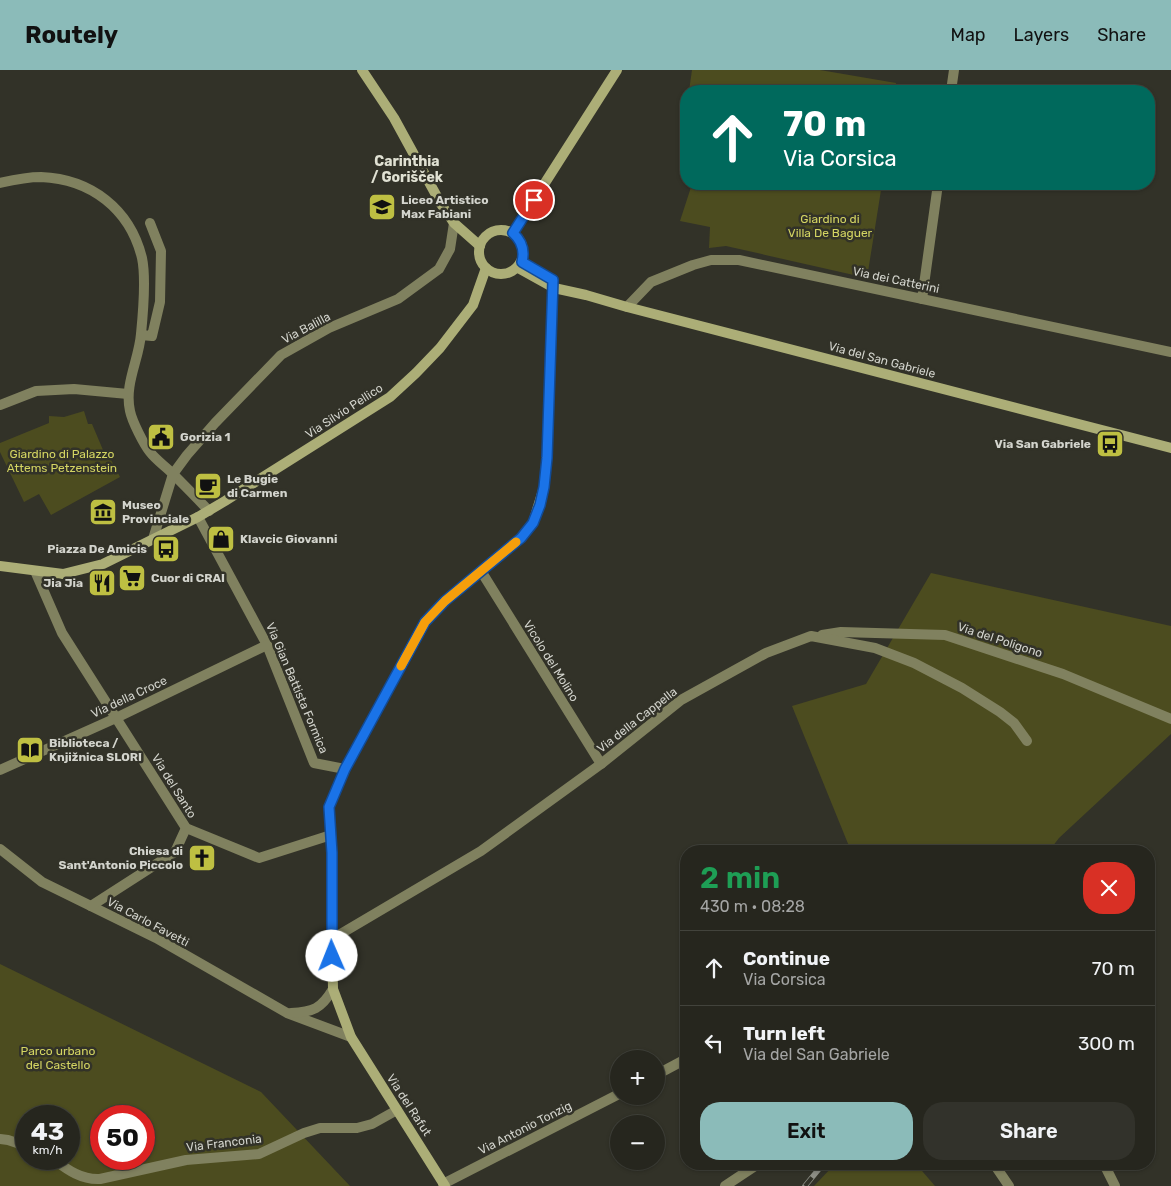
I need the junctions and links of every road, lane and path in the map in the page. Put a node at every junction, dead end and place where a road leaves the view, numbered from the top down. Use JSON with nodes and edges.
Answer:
{"nodes":[{"id":1,"x":362,"y":70,"type":"edge"},
{"id":2,"x":617,"y":70,"type":"edge"},
{"id":3,"x":954,"y":70,"type":"edge"},
{"id":4,"x":952,"y":85,"type":"edge"},
{"id":5,"x":0,"y":182,"type":"edge"},
{"id":6,"x":937,"y":190,"type":"edge"},
{"id":7,"x":454,"y":222,"type":"junction"},
{"id":8,"x":150,"y":223,"type":"dead end"},
{"id":9,"x":513,"y":233,"type":"junction"},
{"id":10,"x":480,"y":246,"type":"junction"},
{"id":11,"x":520,"y":265,"type":"junction"},
{"id":12,"x":486,"y":268,"type":"junction"},
{"id":13,"x":554,"y":284,"type":"junction"},
{"id":14,"x":922,"y":299,"type":"junction"},
{"id":15,"x":627,"y":307,"type":"junction"},
{"id":16,"x":141,"y":335,"type":"junction"},
{"id":17,"x":1171,"y":352,"type":"edge"},
{"id":18,"x":128,"y":394,"type":"junction"},
{"id":19,"x":0,"y":406,"type":"edge"},
{"id":20,"x":1171,"y":448,"type":"edge"},
{"id":21,"x":173,"y":474,"type":"junction"},
{"id":22,"x":209,"y":511,"type":"junction"},
{"id":23,"x":198,"y":517,"type":"junction"},
{"id":24,"x":153,"y":539,"type":"junction"},
{"id":25,"x":0,"y":566,"type":"edge"},
{"id":26,"x":35,"y":571,"type":"junction"},
{"id":27,"x":480,"y":571,"type":"junction"},
{"id":28,"x":811,"y":636,"type":"junction"},
{"id":29,"x":267,"y":644,"type":"junction"},
{"id":30,"x":116,"y":718,"type":"junction"},
{"id":31,"x":1171,"y":719,"type":"edge"},
{"id":32,"x":1027,"y":742,"type":"dead end"},
{"id":33,"x":601,"y":764,"type":"junction"},
{"id":34,"x":345,"y":769,"type":"junction"},
{"id":35,"x":0,"y":770,"type":"edge"},
{"id":36,"x":186,"y":828,"type":"junction"},
{"id":37,"x":331,"y":835,"type":"junction"},
{"id":38,"x":0,"y":849,"type":"edge"},
{"id":39,"x":91,"y":906,"type":"junction"},
{"id":40,"x":332,"y":939,"type":"junction"},
{"id":41,"x":333,"y":989,"type":"junction"},
{"id":42,"x":287,"y":1013,"type":"junction"},
{"id":43,"x":351,"y":1037,"type":"junction"},
{"id":44,"x":680,"y":1062,"type":"edge"},
{"id":45,"x":665,"y":1070,"type":"edge"},
{"id":46,"x":610,"y":1099,"type":"edge"},
{"id":47,"x":397,"y":1110,"type":"junction"},
{"id":48,"x":0,"y":1139,"type":"edge"},
{"id":49,"x":15,"y":1142,"type":"edge"},
{"id":50,"x":68,"y":1170,"type":"edge"},
{"id":51,"x":749,"y":1170,"type":"edge"},
{"id":52,"x":998,"y":1170,"type":"edge"},
{"id":53,"x":1107,"y":1170,"type":"edge"},
{"id":54,"x":444,"y":1185,"type":"edge"},
{"id":55,"x":725,"y":1186,"type":"edge"},
{"id":56,"x":1009,"y":1186,"type":"edge"},
{"id":57,"x":1115,"y":1186,"type":"edge"}],
"edges":[{"from":1,"to":7,"type":"main road"},
{"from":2,"to":9,"type":"main road"},
{"from":3,"to":4,"type":"street"},
{"from":5,"to":16,"type":"street"},
{"from":6,"to":14,"type":"street"},
{"from":7,"to":10,"type":"main road"},
{"from":7,"to":21,"type":"street","name":"Via Balilla"},
{"from":8,"to":16,"type":"street"},
{"from":9,"to":10,"type":"main road"},
{"from":9,"to":11,"type":"main road"},
{"from":10,"to":12,"type":"main road"},
{"from":11,"to":12,"type":"main road"},
{"from":11,"to":13,"type":"main road","name":"Via del San Gabriele"},
{"from":12,"to":22,"type":"main road","name":"Via Silvio Pellico"},
{"from":13,"to":15,"type":"main road","name":"Via del San Gabriele"},
{"from":13,"to":27,"type":"main road"},
{"from":14,"to":15,"type":"street","name":"Via dei Catterini"},
{"from":14,"to":17,"type":"street","name":"Via dei Catterini"},
{"from":15,"to":20,"type":"main road","name":"Via del San Gabriele"},
{"from":16,"to":18,"type":"street"},
{"from":18,"to":19,"type":"street"},
{"from":18,"to":21,"type":"street"},
{"from":21,"to":22,"type":"street"},
{"from":21,"to":24,"type":"street"},
{"from":22,"to":23,"type":"main road","name":"Via Silvio Pellico"},
{"from":23,"to":24,"type":"main road"},
{"from":23,"to":29,"type":"street","name":"Via Gian Battista Formica"},
{"from":24,"to":26,"type":"main road"},
{"from":25,"to":26,"type":"main road"},
{"from":26,"to":30,"type":"street","name":"Via del Santo"},
{"from":27,"to":33,"type":"street","name":"Vicolo del Molino"},
{"from":27,"to":34,"type":"main road"},
{"from":28,"to":31,"type":"street","name":"Via del Poligono"},
{"from":28,"to":32,"type":"street"},
{"from":28,"to":33,"type":"street","name":"Via della Cappella"},
{"from":29,"to":30,"type":"street","name":"Via della Croce"},
{"from":29,"to":34,"type":"street","name":"Via Gian Battista Formica"},
{"from":30,"to":35,"type":"street","name":"Via della Croce"},
{"from":30,"to":36,"type":"street","name":"Via del Santo"},
{"from":33,"to":40,"type":"street","name":"Via della Cappella"},
{"from":34,"to":37,"type":"main road"},
{"from":36,"to":37,"type":"street","name":"Via del Santo"},
{"from":36,"to":39,"type":"street"},
{"from":37,"to":40,"type":"main road"},
{"from":38,"to":39,"type":"street","name":"Via Carlo Favetti"},
{"from":39,"to":42,"type":"street","name":"Via Carlo Favetti"},
{"from":40,"to":41,"type":"main road"},
{"from":41,"to":42,"type":"street"},
{"from":41,"to":43,"type":"main road"},
{"from":42,"to":43,"type":"street","name":"Via Carlo Favetti"},
{"from":43,"to":47,"type":"main road","name":"Via del Rafut"},
{"from":44,"to":45,"type":"street"},
{"from":46,"to":54,"type":"street","name":"Via Antonio Tonzig"},
{"from":47,"to":50,"type":"street","name":"Via Franconia"},
{"from":47,"to":54,"type":"main road","name":"Via del Rafut"},
{"from":48,"to":49,"type":"street"},
{"from":51,"to":55,"type":"street"},
{"from":52,"to":56,"type":"street"},
{"from":53,"to":57,"type":"street"}]}
